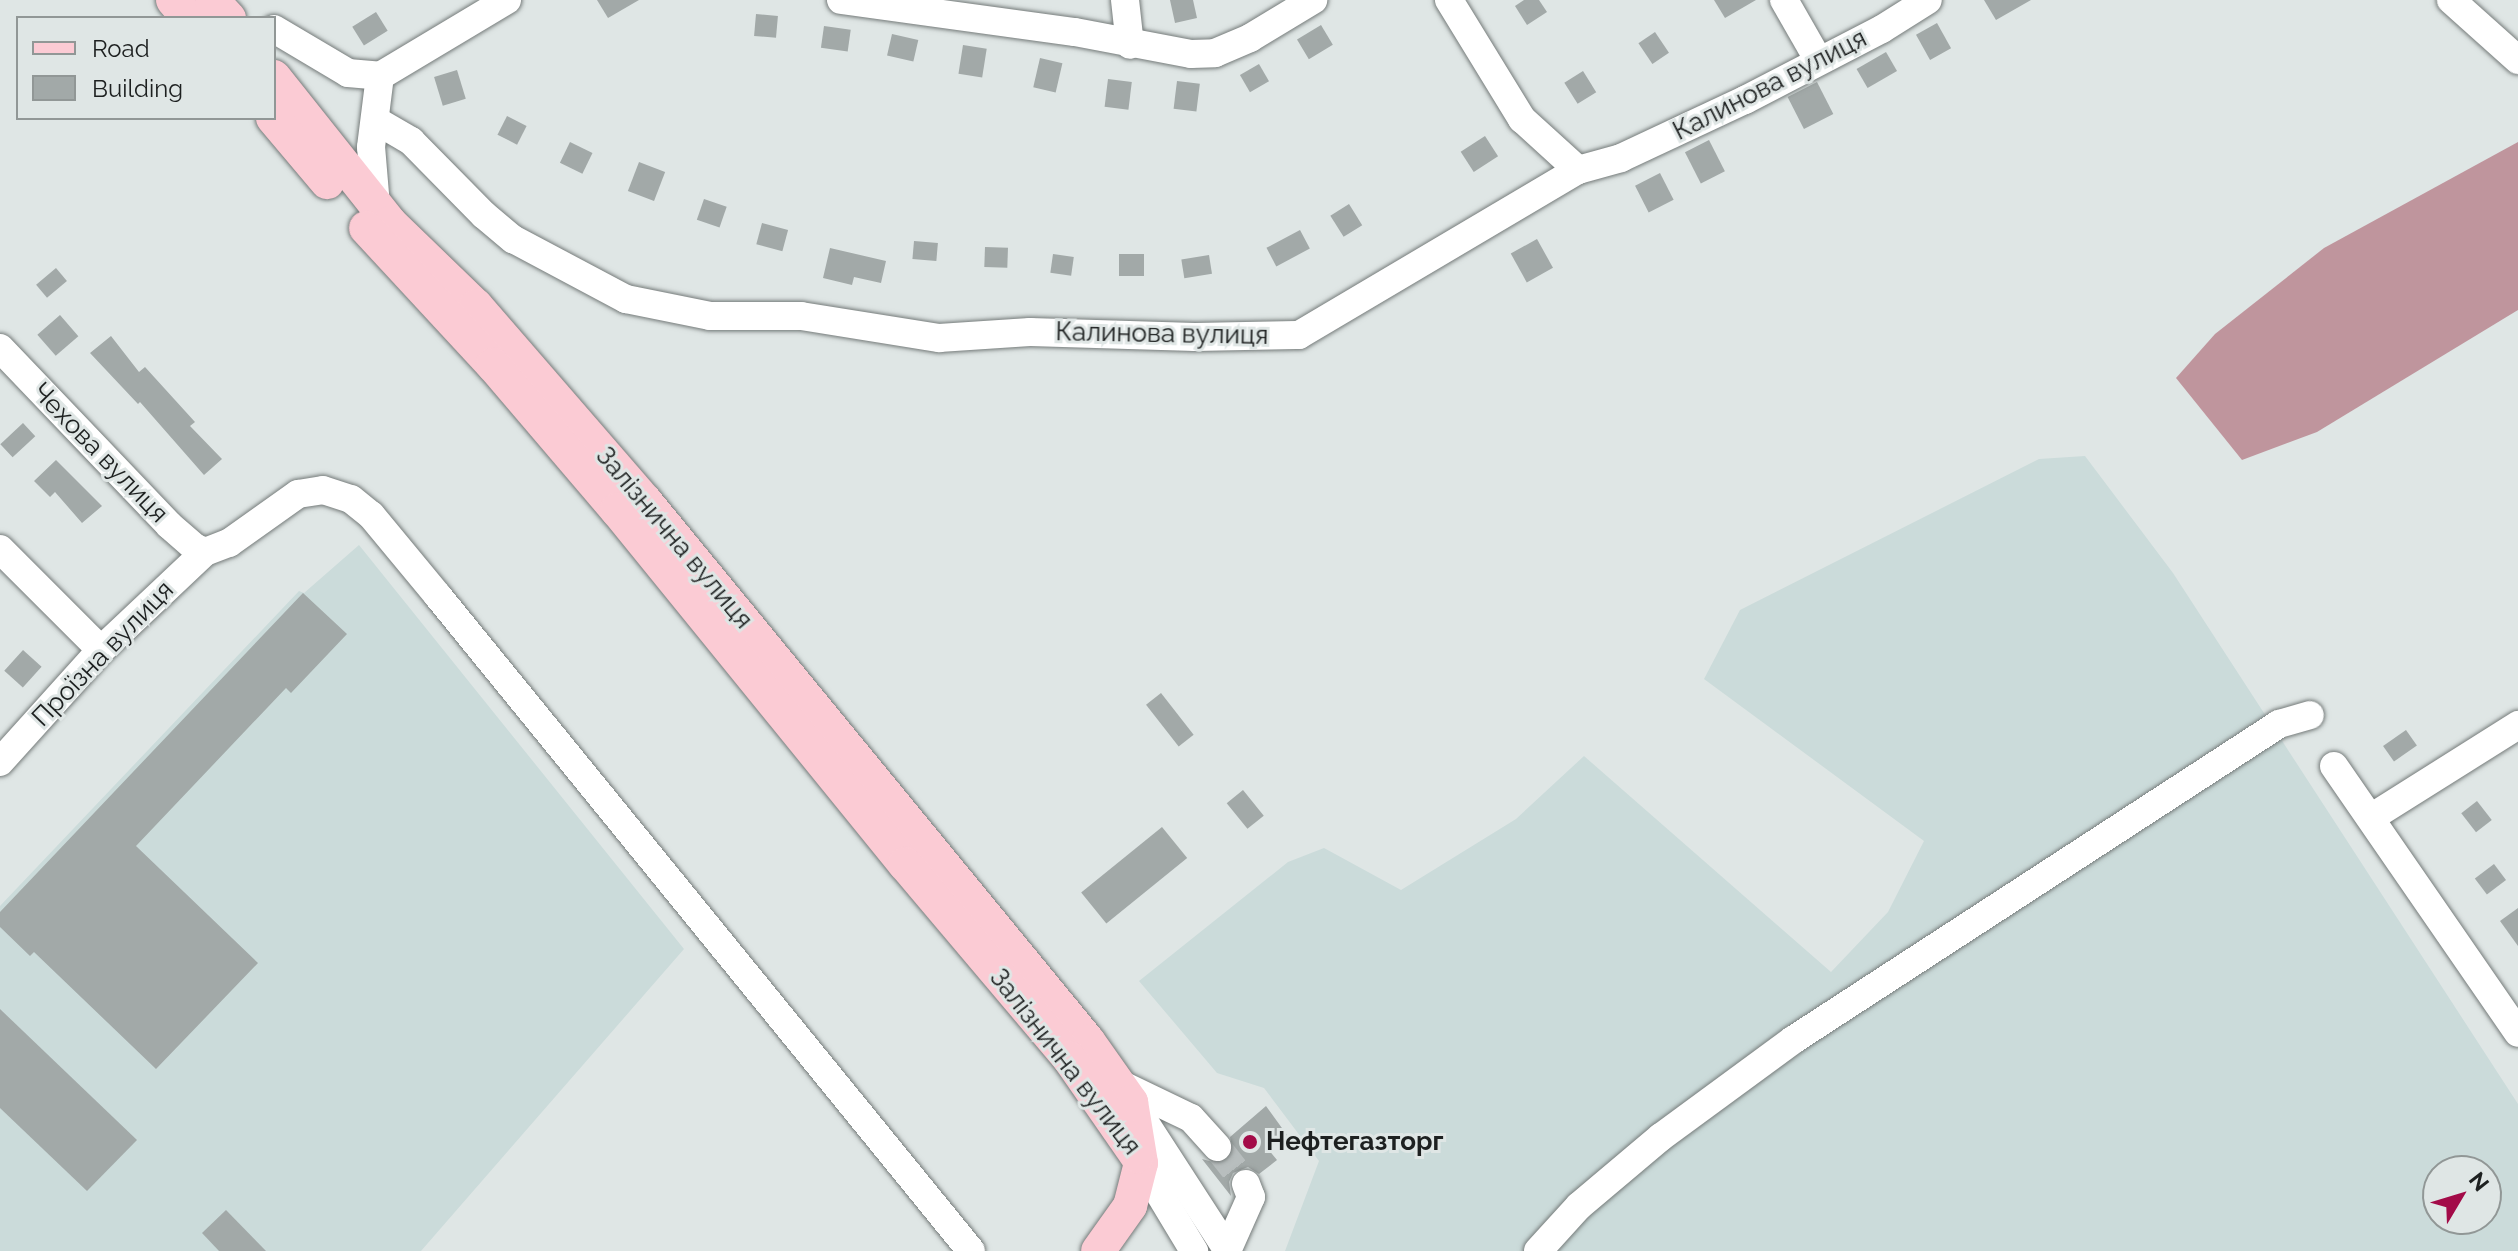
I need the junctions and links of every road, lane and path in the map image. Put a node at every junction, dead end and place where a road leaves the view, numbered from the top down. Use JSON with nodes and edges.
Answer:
{"nodes":[{"id":1,"x":173,"y":0,"type":"edge"},
{"id":2,"x":507,"y":0,"type":"edge"},
{"id":3,"x":841,"y":0,"type":"edge"},
{"id":4,"x":1125,"y":0,"type":"edge"},
{"id":5,"x":1313,"y":0,"type":"edge"},
{"id":6,"x":1449,"y":0,"type":"edge"},
{"id":7,"x":1784,"y":0,"type":"edge"},
{"id":8,"x":1928,"y":0,"type":"edge"},
{"id":9,"x":2451,"y":0,"type":"edge"},
{"id":10,"x":186,"y":16,"type":"edge"},
{"id":11,"x":276,"y":30,"type":"edge"},
{"id":12,"x":1130,"y":45,"type":"junction"},
{"id":13,"x":2518,"y":60,"type":"edge"},
{"id":14,"x":1819,"y":61,"type":"junction"},
{"id":15,"x":380,"y":76,"type":"junction"},
{"id":16,"x":276,"y":80,"type":"edge"},
{"id":17,"x":275,"y":120,"type":"edge"},
{"id":18,"x":375,"y":120,"type":"junction"},
{"id":19,"x":1578,"y":170,"type":"junction"},
{"id":20,"x":376,"y":206,"type":"junction"},
{"id":21,"x":0,"y":348,"type":"edge"},
{"id":22,"x":0,"y":549,"type":"edge"},
{"id":23,"x":205,"y":552,"type":"junction"},
{"id":24,"x":101,"y":650,"type":"junction"},
{"id":25,"x":2310,"y":715,"type":"dead end"},
{"id":26,"x":2518,"y":725,"type":"edge"},
{"id":27,"x":1,"y":759,"type":"edge"},
{"id":28,"x":2334,"y":766,"type":"dead end"},
{"id":29,"x":2372,"y":817,"type":"junction"},
{"id":30,"x":2517,"y":1031,"type":"edge"},
{"id":31,"x":1124,"y":1092,"type":"junction"},
{"id":32,"x":1217,"y":1147,"type":"tunnel mouth"},
{"id":33,"x":1141,"y":1163,"type":"junction"},
{"id":34,"x":1246,"y":1184,"type":"dead end"},
{"id":35,"x":971,"y":1251,"type":"edge"},
{"id":36,"x":1098,"y":1251,"type":"edge"},
{"id":37,"x":1194,"y":1251,"type":"edge"},
{"id":38,"x":1228,"y":1251,"type":"edge"},
{"id":39,"x":1538,"y":1251,"type":"edge"}],
"edges":[{"from":1,"to":10,"type":"main road"},
{"from":2,"to":15,"type":"street"},
{"from":3,"to":12,"type":"street"},
{"from":4,"to":12,"type":"street"},
{"from":5,"to":12,"type":"street"},
{"from":6,"to":19,"type":"street"},
{"from":7,"to":14,"type":"street"},
{"from":8,"to":14,"type":"street","name":"Калинова вулиця"},
{"from":9,"to":13,"type":"street"},
{"from":11,"to":15,"type":"street"},
{"from":14,"to":19,"type":"street","name":"Калинова вулиця"},
{"from":15,"to":18,"type":"street"},
{"from":16,"to":20,"type":"main road","name":"Залізнична вулиця"},
{"from":17,"to":33,"type":"main road","name":"Залізнична вулиця"},
{"from":18,"to":19,"type":"street","name":"Калинова вулиця"},
{"from":18,"to":20,"type":"street"},
{"from":20,"to":31,"type":"main road","name":"Залізнична вулиця"},
{"from":21,"to":23,"type":"street","name":"Чехова вулиця"},
{"from":22,"to":24,"type":"street"},
{"from":23,"to":24,"type":"street","name":"Проїзна вулиця"},
{"from":23,"to":35,"type":"street","name":"Проїзна вулиця"},
{"from":24,"to":27,"type":"street","name":"Проїзна вулиця"},
{"from":25,"to":39,"type":"street"},
{"from":26,"to":29,"type":"street"},
{"from":28,"to":29,"type":"street"},
{"from":29,"to":30,"type":"street"},
{"from":31,"to":32,"type":"street"},
{"from":31,"to":33,"type":"main road","name":"Залізнична вулиця"},
{"from":31,"to":38,"type":"street"},
{"from":33,"to":36,"type":"main road"},
{"from":33,"to":37,"type":"street"},
{"from":34,"to":38,"type":"street"}]}
